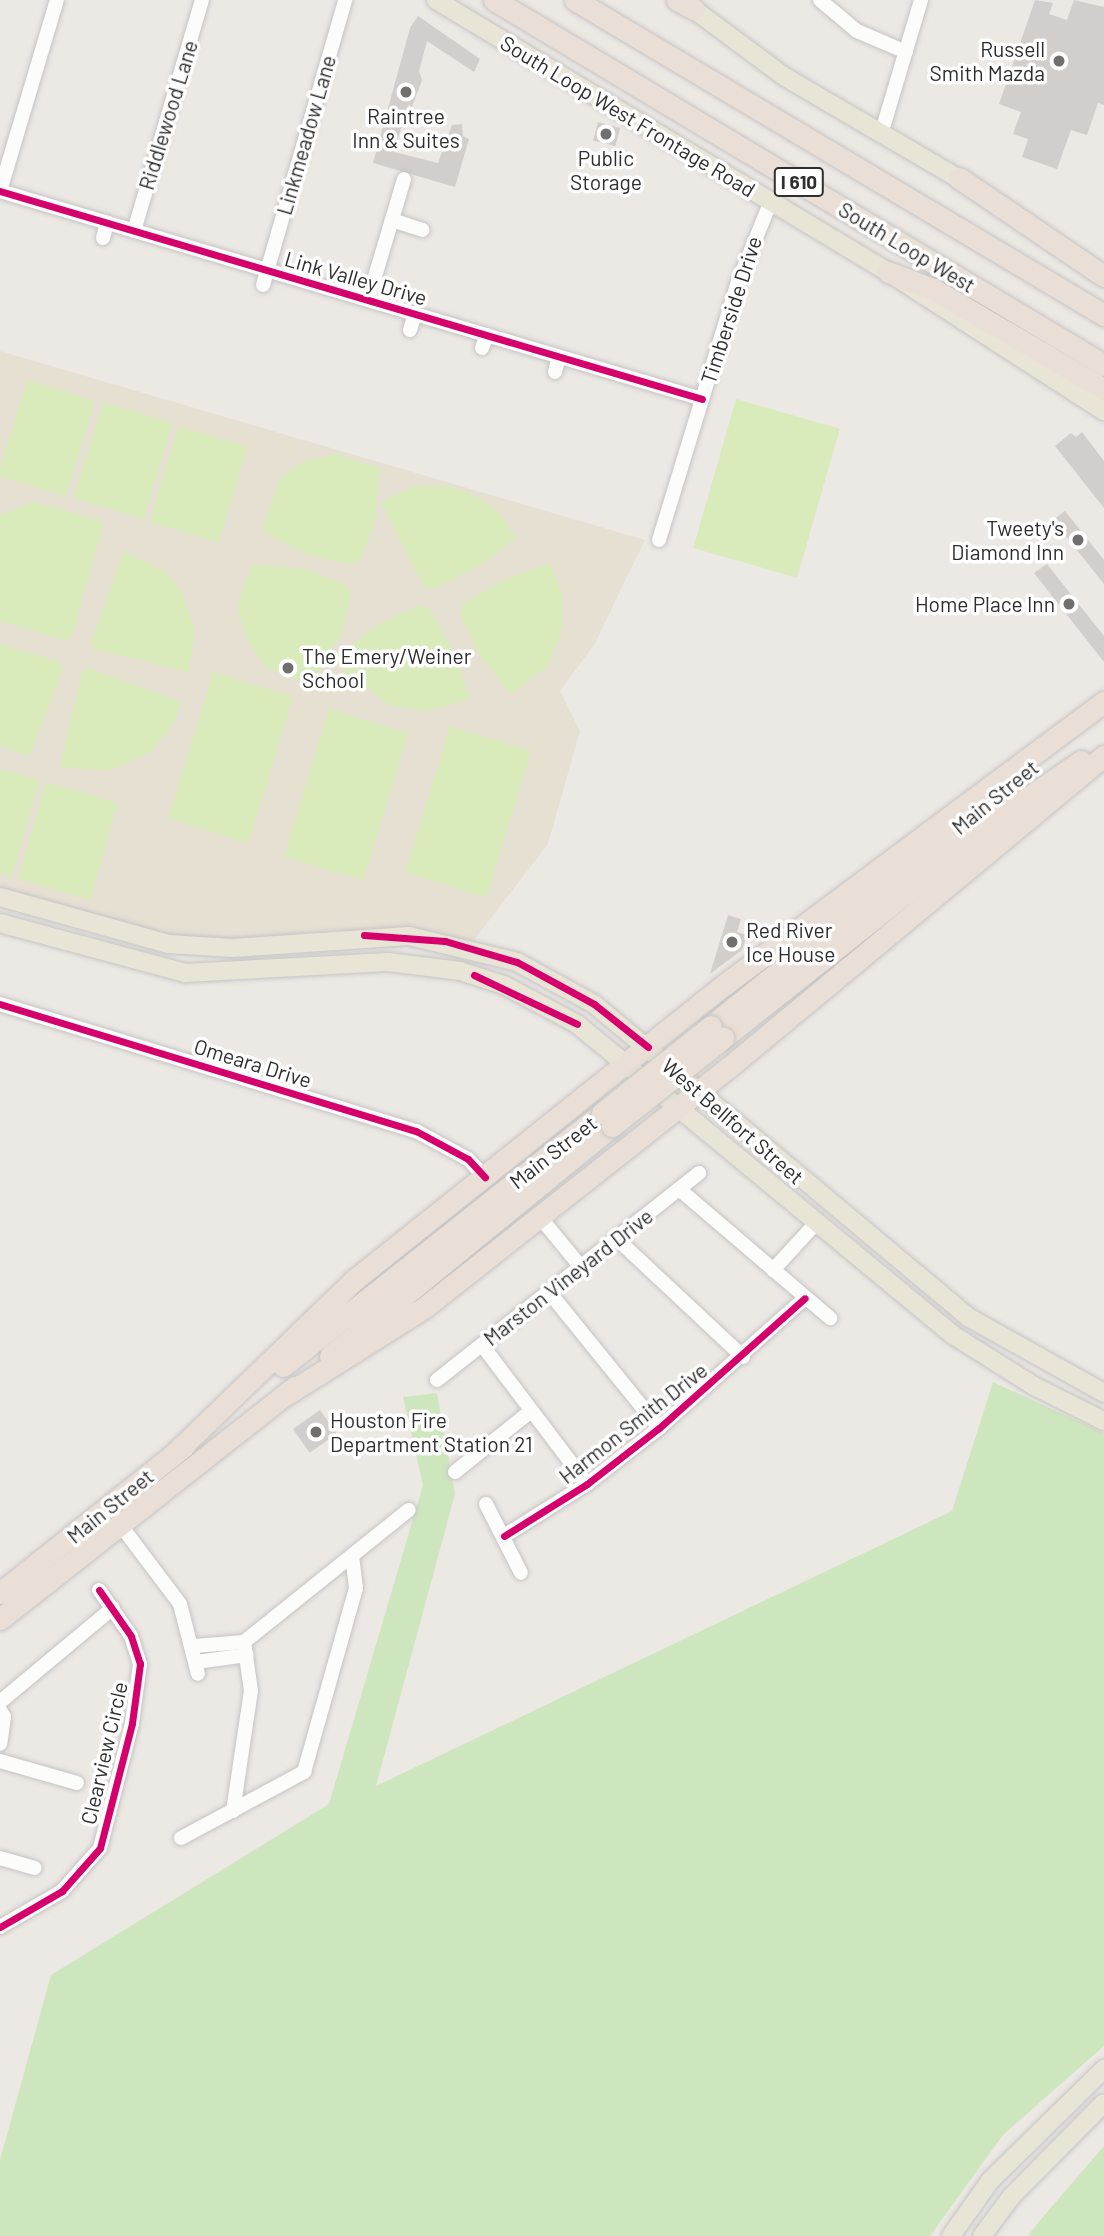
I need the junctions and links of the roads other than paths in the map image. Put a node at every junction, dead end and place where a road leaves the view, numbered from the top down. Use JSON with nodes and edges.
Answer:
{"nodes":[{"id":1,"x":57,"y":0,"type":"edge"},
{"id":2,"x":202,"y":0,"type":"edge"},
{"id":3,"x":345,"y":0,"type":"edge"},
{"id":4,"x":436,"y":0,"type":"edge"},
{"id":5,"x":494,"y":0,"type":"edge"},
{"id":6,"x":575,"y":0,"type":"edge"},
{"id":7,"x":820,"y":0,"type":"edge"},
{"id":8,"x":921,"y":0,"type":"edge"},
{"id":9,"x":684,"y":3,"type":"edge"},
{"id":10,"x":905,"y":52,"type":"junction"},
{"id":11,"x":882,"y":131,"type":"junction"},
{"id":12,"x":959,"y":178,"type":"junction"},
{"id":13,"x":404,"y":179,"type":"dead end"},
{"id":14,"x":0,"y":191,"type":"edge"},
{"id":15,"x":771,"y":201,"type":"junction"},
{"id":16,"x":392,"y":220,"type":"junction"},
{"id":17,"x":107,"y":223,"type":"junction"},
{"id":18,"x":422,"y":230,"type":"dead end"},
{"id":19,"x":134,"y":231,"type":"junction"},
{"id":20,"x":103,"y":238,"type":"dead end"},
{"id":21,"x":1104,"y":263,"type":"edge"},
{"id":22,"x":888,"y":272,"type":"junction"},
{"id":23,"x":1104,"y":276,"type":"edge"},
{"id":24,"x":265,"y":277,"type":"junction"},
{"id":25,"x":368,"y":300,"type":"junction"},
{"id":26,"x":415,"y":314,"type":"junction"},
{"id":27,"x":1104,"y":315,"type":"edge"},
{"id":28,"x":410,"y":330,"type":"dead end"},
{"id":29,"x":559,"y":356,"type":"junction"},
{"id":30,"x":1104,"y":365,"type":"edge"},
{"id":31,"x":555,"y":372,"type":"dead end"},
{"id":32,"x":1104,"y":389,"type":"edge"},
{"id":33,"x":702,"y":399,"type":"junction"},
{"id":34,"x":1104,"y":411,"type":"edge"},
{"id":35,"x":659,"y":540,"type":"dead end"},
{"id":36,"x":1104,"y":702,"type":"edge"},
{"id":37,"x":1104,"y":709,"type":"edge"},
{"id":38,"x":1104,"y":746,"type":"edge"},
{"id":39,"x":1104,"y":756,"type":"edge"},
{"id":40,"x":0,"y":897,"type":"edge"},
{"id":41,"x":0,"y":923,"type":"edge"},
{"id":42,"x":136,"y":936,"type":"junction"},
{"id":43,"x":311,"y":942,"type":"junction"},
{"id":44,"x":483,"y":950,"type":"junction"},
{"id":45,"x":129,"y":961,"type":"junction"},
{"id":46,"x":314,"y":967,"type":"junction"},
{"id":47,"x":474,"y":975,"type":"junction"},
{"id":48,"x":0,"y":1004,"type":"edge"},
{"id":49,"x":695,"y":1008,"type":"junction"},
{"id":50,"x":717,"y":1032,"type":"junction"},
{"id":51,"x":648,"y":1047,"type":"junction"},
{"id":52,"x":626,"y":1064,"type":"junction"},
{"id":53,"x":729,"y":1067,"type":"junction"},
{"id":54,"x":596,"y":1088,"type":"junction"},
{"id":55,"x":697,"y":1092,"type":"junction"},
{"id":56,"x":676,"y":1108,"type":"junction"},
{"id":57,"x":607,"y":1120,"type":"junction"},
{"id":58,"x":634,"y":1142,"type":"junction"},
{"id":59,"x":699,"y":1173,"type":"dead end"},
{"id":60,"x":485,"y":1177,"type":"junction"},
{"id":61,"x":679,"y":1189,"type":"junction"},
{"id":62,"x":832,"y":1206,"type":"junction"},
{"id":63,"x":543,"y":1214,"type":"junction"},
{"id":64,"x":816,"y":1223,"type":"junction"},
{"id":65,"x":616,"y":1238,"type":"junction"},
{"id":66,"x":584,"y":1264,"type":"junction"},
{"id":67,"x":773,"y":1270,"type":"junction"},
{"id":68,"x":549,"y":1292,"type":"junction"},
{"id":69,"x":805,"y":1298,"type":"junction"},
{"id":70,"x":968,"y":1317,"type":"junction"},
{"id":71,"x":830,"y":1318,"type":"dead end"},
{"id":72,"x":953,"y":1335,"type":"junction"},
{"id":73,"x":482,"y":1345,"type":"junction"},
{"id":74,"x":743,"y":1357,"type":"junction"},
{"id":75,"x":437,"y":1380,"type":"dead end"},
{"id":76,"x":1104,"y":1393,"type":"edge"},
{"id":77,"x":287,"y":1394,"type":"junction"},
{"id":78,"x":531,"y":1411,"type":"junction"},
{"id":79,"x":1104,"y":1421,"type":"edge"},
{"id":80,"x":659,"y":1427,"type":"junction"},
{"id":81,"x":174,"y":1454,"type":"junction"},
{"id":82,"x":455,"y":1472,"type":"dead end"},
{"id":83,"x":587,"y":1484,"type":"junction"},
{"id":84,"x":486,"y":1504,"type":"dead end"},
{"id":85,"x":409,"y":1510,"type":"dead end"},
{"id":86,"x":119,"y":1523,"type":"junction"},
{"id":87,"x":504,"y":1536,"type":"junction"},
{"id":88,"x":352,"y":1557,"type":"junction"},
{"id":89,"x":521,"y":1573,"type":"dead end"},
{"id":90,"x":99,"y":1590,"type":"dead end"},
{"id":91,"x":0,"y":1593,"type":"edge"},
{"id":92,"x":113,"y":1608,"type":"junction"},
{"id":93,"x":0,"y":1619,"type":"edge"},
{"id":94,"x":195,"y":1646,"type":"junction"},
{"id":95,"x":245,"y":1649,"type":"junction"},
{"id":96,"x":1,"y":1700,"type":"edge"},
{"id":97,"x":0,"y":1744,"type":"edge"},
{"id":98,"x":0,"y":1761,"type":"edge"},
{"id":99,"x":77,"y":1783,"type":"dead end"},
{"id":100,"x":233,"y":1811,"type":"junction"},
{"id":101,"x":181,"y":1838,"type":"dead end"},
{"id":102,"x":0,"y":1858,"type":"edge"},
{"id":103,"x":35,"y":1868,"type":"dead end"},
{"id":104,"x":0,"y":1927,"type":"edge"},
{"id":105,"x":1104,"y":2069,"type":"edge"},
{"id":106,"x":1104,"y":2103,"type":"edge"},
{"id":107,"x":1032,"y":2136,"type":"junction"},
{"id":108,"x":1053,"y":2152,"type":"junction"},
{"id":109,"x":951,"y":2236,"type":"edge"},
{"id":110,"x":982,"y":2236,"type":"edge"}],
"edges":[{"from":1,"to":14,"type":"street"},
{"from":2,"to":19,"type":"street","name":"Riddlewood Lane"},
{"from":3,"to":24,"type":"street","name":"Linkmeadow Lane"},
{"from":4,"to":15,"type":"main road","name":"South Loop West Frontage Road"},
{"from":5,"to":30,"type":"highway","name":"South Loop West","number":"I 610"},
{"from":6,"to":27,"type":"highway","name":"South Loop West","number":"I 610"},
{"from":7,"to":10,"type":"street"},
{"from":8,"to":10,"type":"street"},
{"from":9,"to":11,"type":"main road"},
{"from":10,"to":11,"type":"street"},
{"from":11,"to":12,"type":"main road"},
{"from":12,"to":21,"type":"main road"},
{"from":12,"to":23,"type":"highway"},
{"from":13,"to":16,"type":"street"},
{"from":14,"to":17,"type":"street","name":"Link Valley Drive"},
{"from":15,"to":22,"type":"main road","name":"South Loop West Frontage Road"},
{"from":15,"to":33,"type":"street","name":"Timberside Drive"},
{"from":16,"to":18,"type":"street"},
{"from":16,"to":25,"type":"street"},
{"from":17,"to":19,"type":"street","name":"Link Valley Drive"},
{"from":17,"to":20,"type":"street"},
{"from":19,"to":24,"type":"street","name":"Link Valley Drive"},
{"from":22,"to":32,"type":"highway"},
{"from":22,"to":34,"type":"main road","name":"South Loop West Frontage Road"},
{"from":24,"to":25,"type":"street","name":"Link Valley Drive"},
{"from":25,"to":26,"type":"street","name":"Link Valley Drive"},
{"from":26,"to":28,"type":"street"},
{"from":26,"to":29,"type":"street","name":"Link Valley Drive"},
{"from":29,"to":31,"type":"street"},
{"from":29,"to":33,"type":"street","name":"Link Valley Drive"},
{"from":33,"to":35,"type":"street","name":"Timberside Drive"},
{"from":36,"to":49,"type":"highway"},
{"from":37,"to":50,"type":"highway","name":"Main Street"},
{"from":38,"to":50,"type":"highway","name":"Main Street"},
{"from":39,"to":53,"type":"highway"},
{"from":40,"to":42,"type":"main road","name":"West Bellfort Street"},
{"from":41,"to":45,"type":"main road","name":"West Bellfort Street"},
{"from":42,"to":43,"type":"main road","name":"West Bellfort Street"},
{"from":42,"to":45,"type":"main road"},
{"from":43,"to":44,"type":"main road","name":"West Bellfort Street"},
{"from":43,"to":46,"type":"main road"},
{"from":44,"to":47,"type":"main road"},
{"from":44,"to":51,"type":"main road","name":"West Bellfort Street"},
{"from":45,"to":46,"type":"main road","name":"West Bellfort Street"},
{"from":46,"to":47,"type":"main road","name":"West Bellfort Street"},
{"from":47,"to":52,"type":"main road","name":"West Bellfort Street"},
{"from":48,"to":60,"type":"street","name":"Omeara Drive"},
{"from":49,"to":51,"type":"highway"},
{"from":49,"to":53,"type":"highway"},
{"from":50,"to":57,"type":"highway","name":"Main Street","bridge":true},
{"from":51,"to":52,"type":"highway"},
{"from":51,"to":55,"type":"main road","name":"West Bellfort Street"},
{"from":52,"to":54,"type":"highway"},
{"from":52,"to":56,"type":"main road","name":"West Bellfort Street"},
{"from":53,"to":55,"type":"highway"},
{"from":54,"to":58,"type":"highway"},
{"from":54,"to":60,"type":"highway"},
{"from":55,"to":56,"type":"highway"},
{"from":55,"to":62,"type":"main road","name":"West Bellfort Street"},
{"from":56,"to":58,"type":"highway"},
{"from":56,"to":64,"type":"main road","name":"West Bellfort Street"},
{"from":57,"to":77,"type":"highway","name":"Main Street"},
{"from":57,"to":81,"type":"highway","name":"Main Street"},
{"from":58,"to":63,"type":"highway"},
{"from":59,"to":61,"type":"street","name":"Marston Vineyard Drive"},
{"from":60,"to":81,"type":"highway"},
{"from":61,"to":65,"type":"street","name":"Marston Vineyard Drive"},
{"from":61,"to":67,"type":"street"},
{"from":62,"to":64,"type":"main road"},
{"from":62,"to":70,"type":"main road","name":"West Bellfort Street"},
{"from":63,"to":66,"type":"street"},
{"from":63,"to":77,"type":"highway"},
{"from":64,"to":67,"type":"street"},
{"from":64,"to":72,"type":"main road","name":"West Bellfort Street"},
{"from":65,"to":66,"type":"street","name":"Marston Vineyard Drive"},
{"from":65,"to":74,"type":"street"},
{"from":66,"to":68,"type":"street","name":"Marston Vineyard Drive"},
{"from":67,"to":69,"type":"street"},
{"from":68,"to":73,"type":"street","name":"Marston Vineyard Drive"},
{"from":68,"to":80,"type":"street"},
{"from":69,"to":71,"type":"street"},
{"from":69,"to":74,"type":"street","name":"Harmon Smith Drive"},
{"from":70,"to":72,"type":"main road"},
{"from":70,"to":76,"type":"main road","name":"West Bellfort Street"},
{"from":72,"to":79,"type":"main road","name":"West Bellfort Street"},
{"from":73,"to":75,"type":"street","name":"Marston Vineyard Drive"},
{"from":73,"to":78,"type":"street"},
{"from":74,"to":80,"type":"street","name":"Harmon Smith Drive"},
{"from":77,"to":86,"type":"highway","name":"Main Street"},
{"from":78,"to":82,"type":"street"},
{"from":78,"to":83,"type":"street"},
{"from":80,"to":83,"type":"street","name":"Harmon Smith Drive"},
{"from":81,"to":91,"type":"highway","name":"Main Street"},
{"from":83,"to":87,"type":"street","name":"Harmon Smith Drive"},
{"from":84,"to":87,"type":"street"},
{"from":85,"to":88,"type":"street"},
{"from":86,"to":93,"type":"highway","name":"Main Street"},
{"from":86,"to":94,"type":"street"},
{"from":87,"to":89,"type":"street"},
{"from":88,"to":95,"type":"street"},
{"from":88,"to":100,"type":"street"},
{"from":90,"to":92,"type":"street","name":"Clearview Circle"},
{"from":92,"to":96,"type":"street"},
{"from":92,"to":104,"type":"street","name":"Clearview Circle"},
{"from":94,"to":95,"type":"street"},
{"from":94,"to":95,"type":"street"},
{"from":95,"to":100,"type":"street"},
{"from":96,"to":97,"type":"street"},
{"from":98,"to":99,"type":"street","name":"Clearview Circle"},
{"from":100,"to":101,"type":"street"},
{"from":102,"to":103,"type":"street"},
{"from":105,"to":107,"type":"main road"},
{"from":106,"to":108,"type":"main road"},
{"from":107,"to":108,"type":"main road"},
{"from":107,"to":109,"type":"main road"},
{"from":108,"to":110,"type":"main road"}]}
